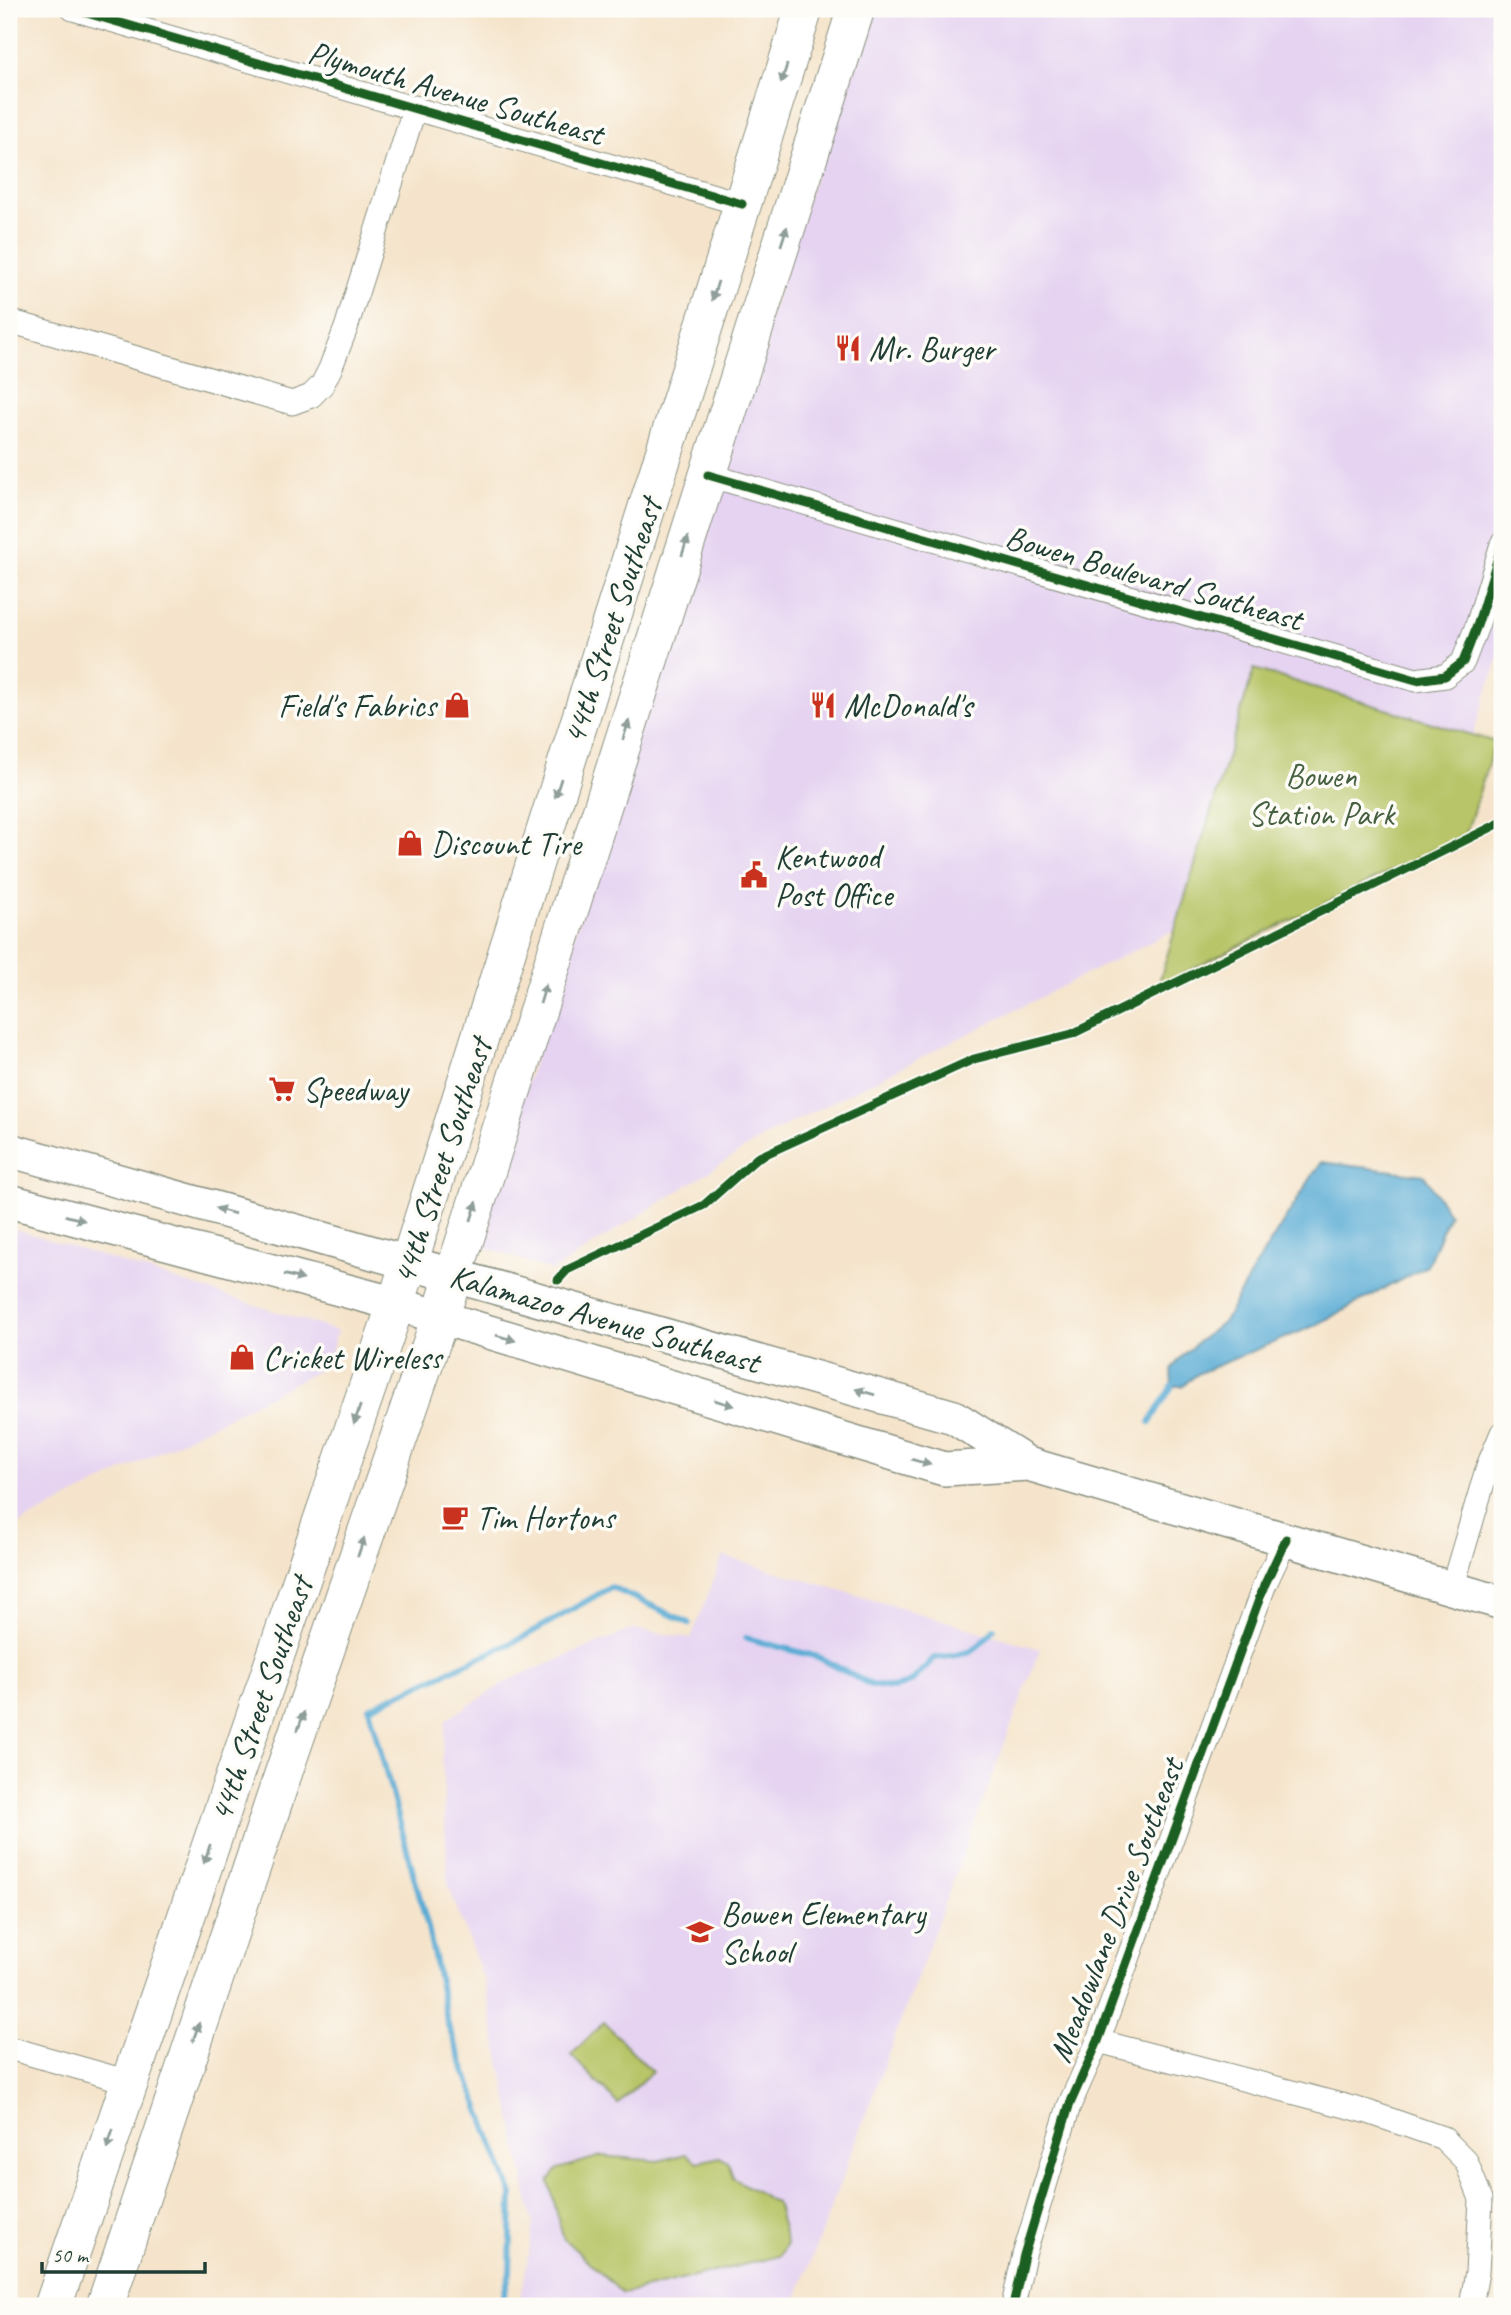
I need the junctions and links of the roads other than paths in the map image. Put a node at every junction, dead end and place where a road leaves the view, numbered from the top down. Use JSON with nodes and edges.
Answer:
{"nodes":[{"id":1,"x":73,"y":9,"type":"edge"},
{"id":2,"x":804,"y":9,"type":"edge"},
{"id":3,"x":856,"y":9,"type":"edge"},
{"id":4,"x":415,"y":107,"type":"junction"},
{"id":5,"x":743,"y":204,"type":"junction"},
{"id":6,"x":9,"y":321,"type":"edge"},
{"id":7,"x":686,"y":385,"type":"junction"},
{"id":8,"x":708,"y":475,"type":"junction"},
{"id":9,"x":638,"y":536,"type":"junction"},
{"id":10,"x":1502,"y":544,"type":"edge"},
{"id":11,"x":664,"y":611,"type":"junction"},
{"id":12,"x":9,"y":1150,"type":"edge"},
{"id":13,"x":9,"y":1201,"type":"edge"},
{"id":14,"x":408,"y":1264,"type":"junction"},
{"id":15,"x":454,"y":1276,"type":"junction"},
{"id":16,"x":396,"y":1304,"type":"junction"},
{"id":17,"x":440,"y":1318,"type":"junction"},
{"id":18,"x":911,"y":1405,"type":"junction"},
{"id":19,"x":1502,"y":1433,"type":"edge"},
{"id":20,"x":833,"y":1436,"type":"junction"},
{"id":21,"x":1028,"y":1464,"type":"junction"},
{"id":22,"x":1286,"y":1539,"type":"junction"},
{"id":23,"x":1452,"y":1588,"type":"junction"},
{"id":24,"x":1502,"y":1603,"type":"edge"},
{"id":25,"x":253,"y":1720,"type":"junction"},
{"id":26,"x":279,"y":1786,"type":"junction"},
{"id":27,"x":156,"y":2003,"type":"junction"},
{"id":28,"x":1098,"y":2041,"type":"junction"},
{"id":29,"x":9,"y":2048,"type":"edge"},
{"id":30,"x":181,"y":2077,"type":"junction"},
{"id":31,"x":129,"y":2082,"type":"junction"},
{"id":32,"x":155,"y":2155,"type":"junction"},
{"id":33,"x":53,"y":2306,"type":"edge"},
{"id":34,"x":105,"y":2306,"type":"edge"},
{"id":35,"x":1013,"y":2306,"type":"edge"},
{"id":36,"x":1471,"y":2306,"type":"edge"}],
"edges":[{"from":1,"to":4,"type":"street","name":"Plymouth Avenue Southeast"},
{"from":2,"to":5,"type":"main road","name":"44th Street Southeast","one_way":true},
{"from":8,"to":3,"type":"main road","name":"44th Street Southeast","one_way":true},
{"from":4,"to":5,"type":"street","name":"Plymouth Avenue Southeast"},
{"from":4,"to":6,"type":"street"},
{"from":5,"to":7,"type":"main road","name":"44th Street Southeast","one_way":true},
{"from":7,"to":8,"type":"main road"},
{"from":7,"to":9,"type":"main road","name":"44th Street Southeast"},
{"from":8,"to":10,"type":"street","name":"Bowen Boulevard Southeast"},
{"from":11,"to":8,"type":"main road","name":"44th Street Southeast","one_way":true},
{"from":9,"to":11,"type":"main road"},
{"from":9,"to":14,"type":"main road","name":"44th Street Southeast","one_way":true},
{"from":15,"to":11,"type":"main road","name":"44th Street Southeast","one_way":true},
{"from":14,"to":12,"type":"main road","name":"Kalamazoo Avenue Southeast","one_way":true},
{"from":13,"to":16,"type":"main road","name":"Kalamazoo Avenue Southeast","one_way":true},
{"from":14,"to":15,"type":"main road","name":"Kalamazoo Avenue Southeast"},
{"from":14,"to":16,"type":"main road","name":"44th Street Southeast"},
{"from":15,"to":17,"type":"main road","name":"44th Street Southeast"},
{"from":18,"to":15,"type":"main road","name":"Kalamazoo Avenue Southeast","one_way":true},
{"from":16,"to":17,"type":"main road","name":"Kalamazoo Avenue Southeast"},
{"from":16,"to":25,"type":"main road","name":"44th Street Southeast","one_way":true},
{"from":17,"to":20,"type":"main road","name":"Kalamazoo Avenue Southeast","one_way":true},
{"from":26,"to":17,"type":"main road","name":"44th Street Southeast","one_way":true},
{"from":18,"to":20,"type":"main road"},
{"from":18,"to":21,"type":"main road","name":"Kalamazoo Avenue Southeast"},
{"from":19,"to":23,"type":"street"},
{"from":20,"to":21,"type":"main road","name":"Kalamazoo Avenue Southeast","one_way":true},
{"from":21,"to":22,"type":"main road","name":"Kalamazoo Avenue Southeast"},
{"from":22,"to":23,"type":"main road","name":"Kalamazoo Avenue Southeast"},
{"from":22,"to":28,"type":"street","name":"Meadowlane Drive Southeast"},
{"from":23,"to":24,"type":"main road","name":"Kalamazoo Avenue Southeast"},
{"from":25,"to":26,"type":"main road"},
{"from":25,"to":27,"type":"main road","name":"44th Street Southeast","one_way":true},
{"from":30,"to":26,"type":"main road","name":"44th Street Southeast","one_way":true},
{"from":27,"to":30,"type":"main road"},
{"from":27,"to":31,"type":"main road","name":"44th Street Southeast"},
{"from":28,"to":35,"type":"street","name":"Meadowlane Drive Southeast"},
{"from":28,"to":36,"type":"street","name":"Meadowlane Drive Southeast"},
{"from":29,"to":31,"type":"street"},
{"from":30,"to":32,"type":"main road","name":"44th Street Southeast"},
{"from":31,"to":32,"type":"main road"},
{"from":31,"to":33,"type":"main road","name":"44th Street Southeast","one_way":true},
{"from":32,"to":34,"type":"main road","name":"44th Street Southeast"}]}
